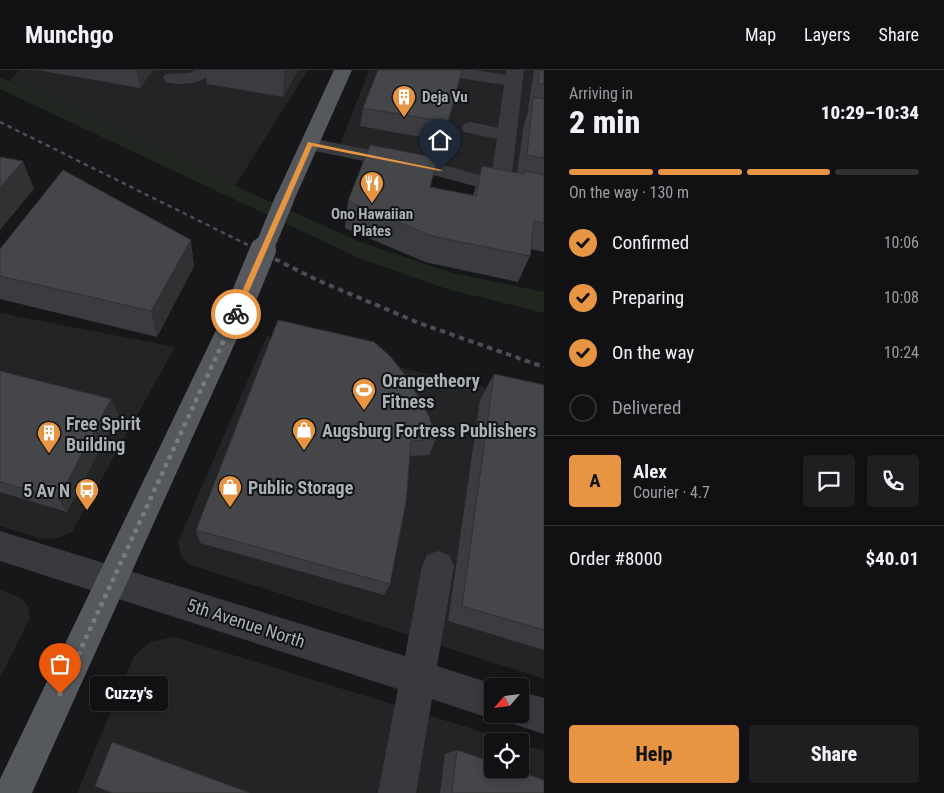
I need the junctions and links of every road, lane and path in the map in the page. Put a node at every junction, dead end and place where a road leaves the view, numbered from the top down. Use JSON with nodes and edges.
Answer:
{"nodes":[{"id":1,"x":205,"y":70,"type":"edge"},
{"id":2,"x":343,"y":70,"type":"edge"},
{"id":3,"x":454,"y":72,"type":"edge"},
{"id":4,"x":515,"y":75,"type":"edge"},
{"id":5,"x":172,"y":78,"type":"dead end"},
{"id":6,"x":471,"y":128,"type":"dead end"},
{"id":7,"x":507,"y":135,"type":"junction"},
{"id":8,"x":310,"y":144,"type":"junction"},
{"id":9,"x":500,"y":187,"type":"junction"},
{"id":10,"x":544,"y":195,"type":"edge"},
{"id":11,"x":0,"y":546,"type":"edge"},
{"id":12,"x":438,"y":566,"type":"dead end"},
{"id":13,"x":111,"y":580,"type":"junction"},
{"id":14,"x":416,"y":678,"type":"junction"},
{"id":15,"x":484,"y":699,"type":"edge"},
{"id":16,"x":529,"y":712,"type":"edge"},
{"id":17,"x":544,"y":716,"type":"edge"},
{"id":18,"x":13,"y":793,"type":"edge"},
{"id":19,"x":397,"y":793,"type":"edge"}],
"edges":[{"from":1,"to":5,"type":"street"},
{"from":2,"to":8,"type":"main road"},
{"from":3,"to":4,"type":"street"},
{"from":4,"to":7,"type":"street"},
{"from":6,"to":7,"type":"street"},
{"from":7,"to":9,"type":"street"},
{"from":8,"to":9,"type":"street"},
{"from":8,"to":13,"type":"main road","bridge":true},
{"from":9,"to":10,"type":"street"},
{"from":11,"to":13,"type":"street","name":"5th Avenue North"},
{"from":12,"to":14,"type":"street"},
{"from":13,"to":14,"type":"street","name":"5th Avenue North"},
{"from":13,"to":18,"type":"main road"},
{"from":14,"to":15,"type":"street","name":"5th Avenue North"},
{"from":14,"to":19,"type":"street"},
{"from":16,"to":17,"type":"street"}]}
